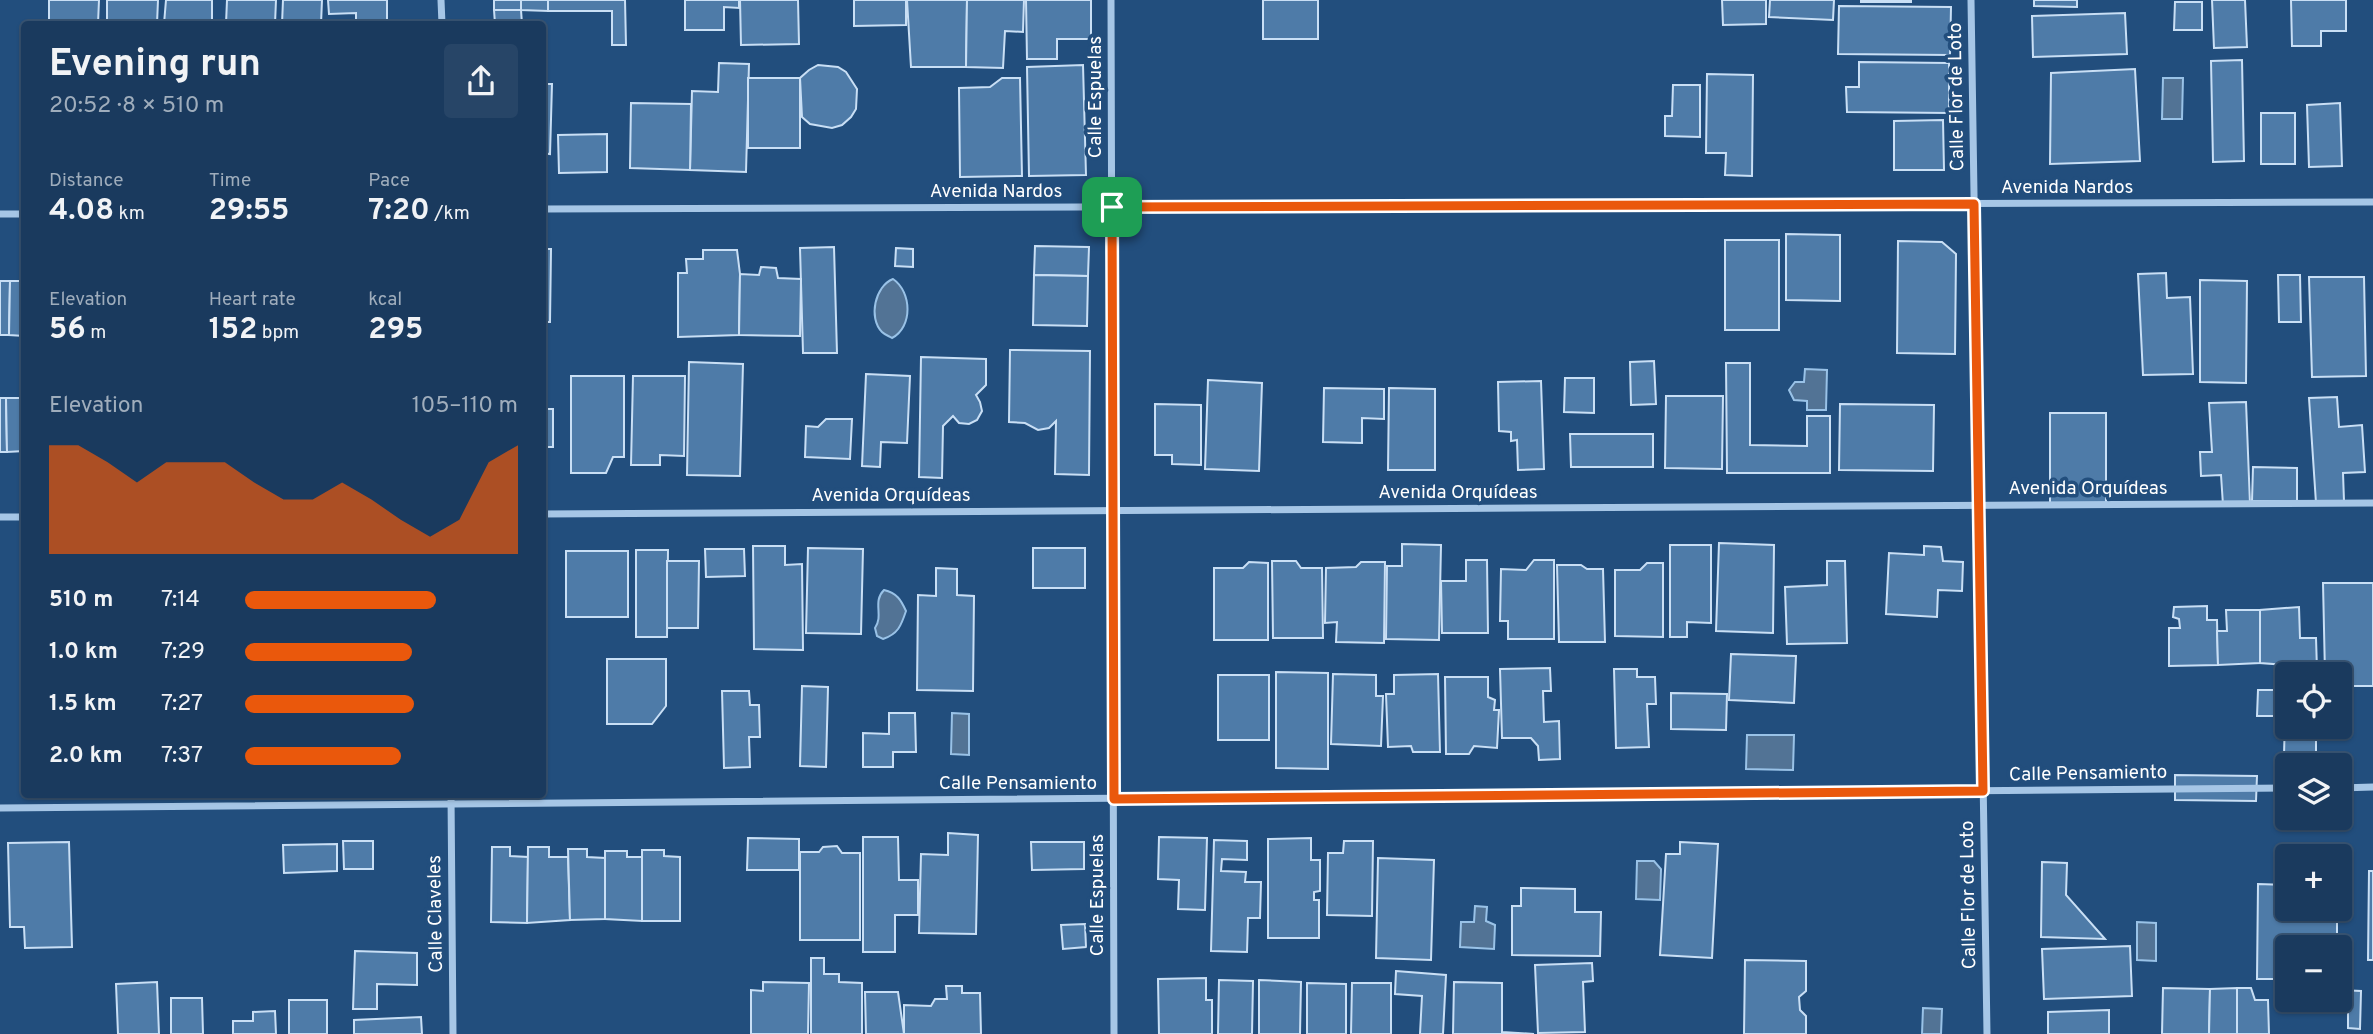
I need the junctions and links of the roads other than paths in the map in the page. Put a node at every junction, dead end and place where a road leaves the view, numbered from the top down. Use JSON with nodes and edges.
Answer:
{"nodes":[{"id":1,"x":441,"y":0,"type":"edge"},
{"id":2,"x":1111,"y":0,"type":"edge"},
{"id":3,"x":1971,"y":0,"type":"edge"},
{"id":4,"x":442,"y":21,"type":"edge"},
{"id":5,"x":2373,"y":202,"type":"edge"},
{"id":6,"x":1974,"y":204,"type":"junction"},
{"id":7,"x":1112,"y":207,"type":"junction"},
{"id":8,"x":546,"y":209,"type":"edge"},
{"id":9,"x":0,"y":214,"type":"edge"},
{"id":10,"x":21,"y":214,"type":"edge"},
{"id":11,"x":2373,"y":503,"type":"edge"},
{"id":12,"x":1979,"y":506,"type":"junction"},
{"id":13,"x":1113,"y":511,"type":"junction"},
{"id":14,"x":546,"y":514,"type":"edge"},
{"id":15,"x":0,"y":517,"type":"edge"},
{"id":16,"x":21,"y":517,"type":"edge"},
{"id":17,"x":2373,"y":787,"type":"edge"},
{"id":18,"x":2275,"y":788,"type":"edge"},
{"id":19,"x":2352,"y":788,"type":"edge"},
{"id":20,"x":1983,"y":791,"type":"junction"},
{"id":21,"x":451,"y":798,"type":"edge"},
{"id":22,"x":1114,"y":799,"type":"junction"},
{"id":23,"x":451,"y":804,"type":"junction"},
{"id":24,"x":0,"y":808,"type":"edge"},
{"id":25,"x":453,"y":1034,"type":"edge"},
{"id":26,"x":1114,"y":1034,"type":"edge"},
{"id":27,"x":1987,"y":1034,"type":"edge"}],
"edges":[{"from":1,"to":4,"type":"street"},
{"from":2,"to":7,"type":"street","name":"Calle Espuelas"},
{"from":3,"to":6,"type":"street","name":"Calle Flor de Loto"},
{"from":5,"to":6,"type":"street","name":"Avenida Nardos"},
{"from":6,"to":7,"type":"street","name":"Avenida Nardos"},
{"from":6,"to":12,"type":"street","name":"Calle Flor de Loto"},
{"from":7,"to":8,"type":"street","name":"Avenida Nardos"},
{"from":7,"to":13,"type":"street","name":"Calle Espuelas"},
{"from":9,"to":10,"type":"street"},
{"from":11,"to":12,"type":"street","name":"Avenida Orquídeas"},
{"from":12,"to":13,"type":"street","name":"Avenida Orquídeas"},
{"from":12,"to":20,"type":"street","name":"Calle Flor de Loto"},
{"from":13,"to":14,"type":"street","name":"Avenida Orquídeas"},
{"from":13,"to":22,"type":"street","name":"Calle Espuelas"},
{"from":15,"to":16,"type":"street"},
{"from":17,"to":19,"type":"street"},
{"from":18,"to":20,"type":"street","name":"Calle Pensamiento"},
{"from":20,"to":22,"type":"street","name":"Calle Pensamiento"},
{"from":20,"to":27,"type":"street","name":"Calle Flor de Loto"},
{"from":21,"to":23,"type":"street","name":"Calle Claveles"},
{"from":22,"to":23,"type":"street","name":"Calle Pensamiento"},
{"from":22,"to":26,"type":"street","name":"Calle Espuelas"},
{"from":23,"to":24,"type":"street","name":"Calle Pensamiento"},
{"from":23,"to":25,"type":"street","name":"Calle Claveles"}]}
